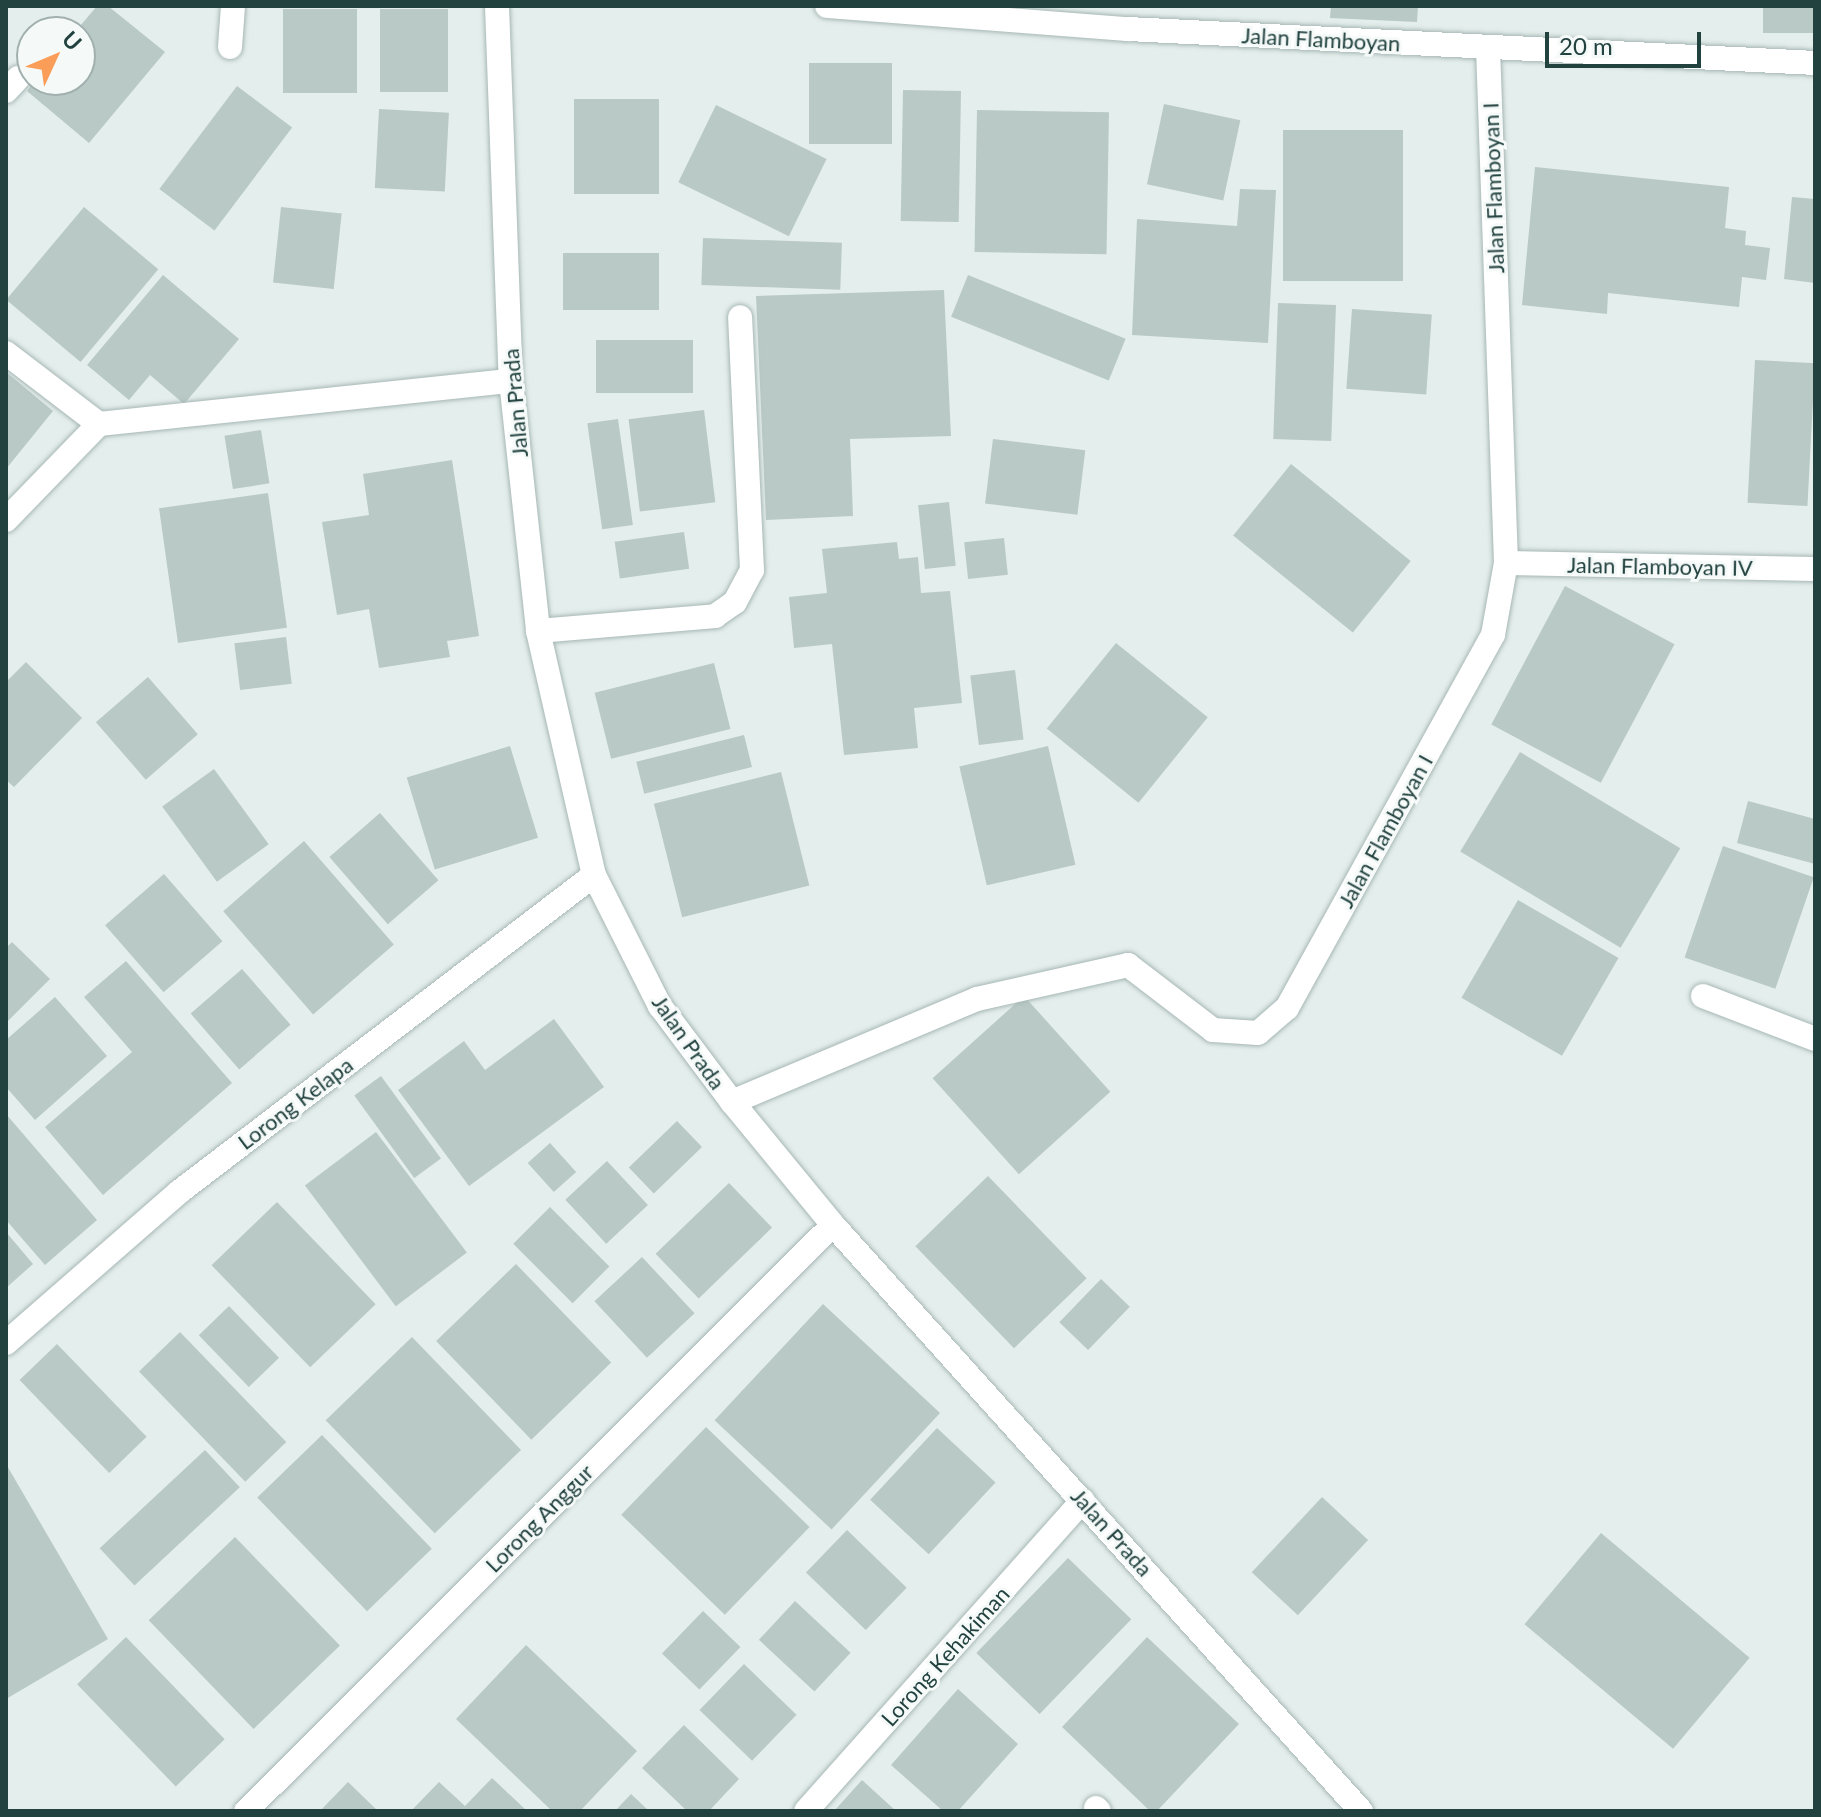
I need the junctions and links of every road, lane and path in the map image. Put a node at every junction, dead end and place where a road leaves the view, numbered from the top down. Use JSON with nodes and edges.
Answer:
{"nodes":[{"id":1,"x":233,"y":6,"type":"edge"},
{"id":2,"x":497,"y":6,"type":"edge"},
{"id":3,"x":827,"y":6,"type":"edge"},
{"id":4,"x":1127,"y":18,"type":"edge"},
{"id":5,"x":230,"y":47,"type":"dead end"},
{"id":6,"x":1488,"y":47,"type":"junction"},
{"id":7,"x":1815,"y":63,"type":"edge"},
{"id":8,"x":740,"y":317,"type":"dead end"},
{"id":9,"x":6,"y":353,"type":"edge"},
{"id":10,"x":511,"y":381,"type":"junction"},
{"id":11,"x":99,"y":424,"type":"junction"},
{"id":12,"x":6,"y":520,"type":"edge"},
{"id":13,"x":1506,"y":563,"type":"junction"},
{"id":14,"x":1815,"y":569,"type":"edge"},
{"id":15,"x":538,"y":631,"type":"junction"},
{"id":16,"x":594,"y":875,"type":"junction"},
{"id":17,"x":1703,"y":996,"type":"dead end"},
{"id":18,"x":1815,"y":1039,"type":"edge"},
{"id":19,"x":732,"y":1102,"type":"junction"},
{"id":20,"x":833,"y":1225,"type":"junction"},
{"id":21,"x":6,"y":1343,"type":"edge"},
{"id":22,"x":1083,"y":1500,"type":"junction"},
{"id":23,"x":246,"y":1811,"type":"edge"},
{"id":24,"x":806,"y":1811,"type":"edge"},
{"id":25,"x":1361,"y":1811,"type":"edge"}],
"edges":[{"from":1,"to":5,"type":"street"},
{"from":2,"to":10,"type":"street","name":"Jalan Prada"},
{"from":3,"to":4,"type":"street","name":"Jalan Flamboyan"},
{"from":4,"to":6,"type":"street","name":"Jalan Flamboyan"},
{"from":6,"to":7,"type":"street","name":"Jalan Flamboyan"},
{"from":6,"to":13,"type":"street","name":"Jalan Flamboyan I"},
{"from":8,"to":15,"type":"street"},
{"from":9,"to":11,"type":"street"},
{"from":10,"to":11,"type":"street"},
{"from":10,"to":15,"type":"street","name":"Jalan Prada"},
{"from":11,"to":12,"type":"street"},
{"from":13,"to":14,"type":"street","name":"Jalan Flamboyan IV"},
{"from":13,"to":19,"type":"street","name":"Jalan Flamboyan I"},
{"from":15,"to":16,"type":"street","name":"Jalan Prada"},
{"from":16,"to":19,"type":"street","name":"Jalan Prada"},
{"from":16,"to":21,"type":"street","name":"Lorong Kelapa"},
{"from":17,"to":18,"type":"street"},
{"from":19,"to":20,"type":"street","name":"Jalan Prada"},
{"from":20,"to":22,"type":"street","name":"Jalan Prada"},
{"from":20,"to":23,"type":"street","name":"Lorong Anggur"},
{"from":22,"to":24,"type":"street","name":"Lorong Kehakiman"},
{"from":22,"to":25,"type":"street","name":"Jalan Prada"}]}
